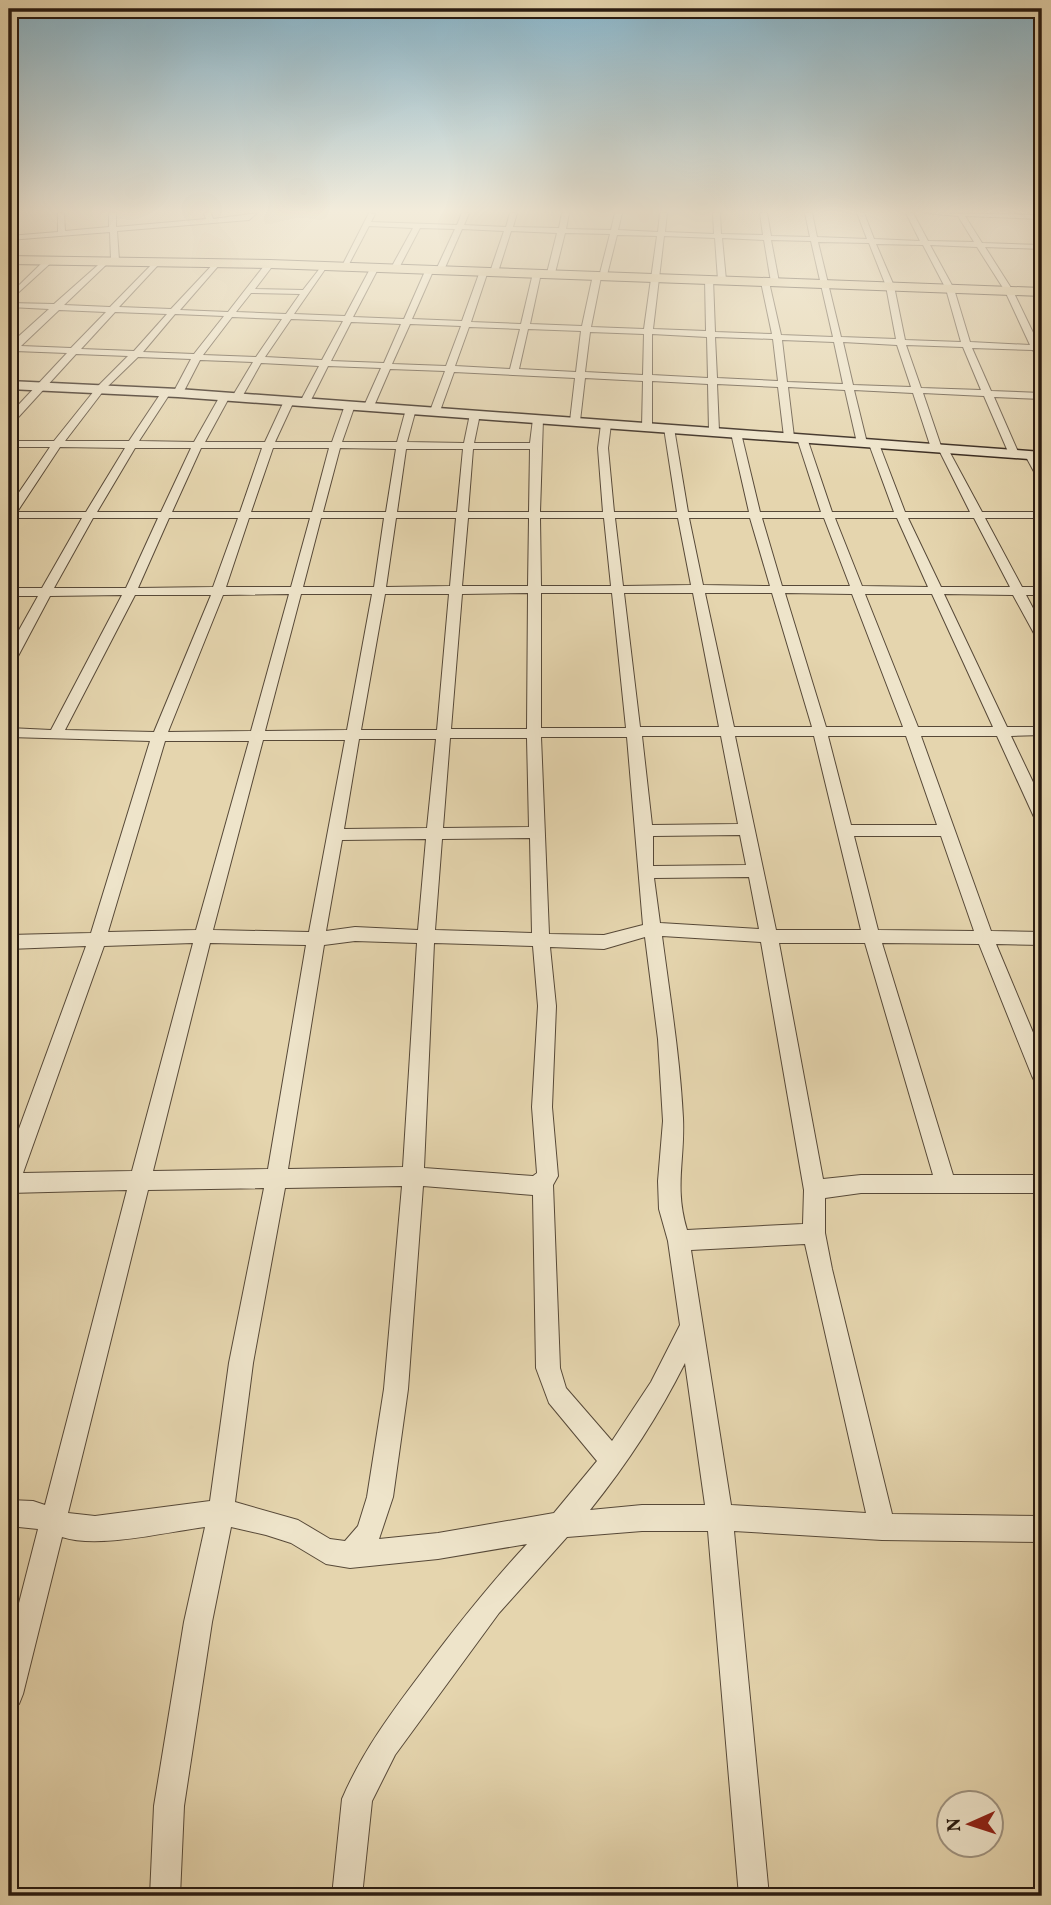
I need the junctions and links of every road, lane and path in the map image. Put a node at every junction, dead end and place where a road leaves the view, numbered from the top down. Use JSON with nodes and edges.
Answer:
{"nodes":[{"id":1,"x":66,"y":302,"type":"edge"},
{"id":2,"x":121,"y":302,"type":"edge"},
{"id":3,"x":181,"y":302,"type":"edge"},
{"id":4,"x":239,"y":302,"type":"edge"},
{"id":5,"x":298,"y":302,"type":"edge"},
{"id":6,"x":356,"y":302,"type":"edge"},
{"id":7,"x":417,"y":302,"type":"edge"},
{"id":8,"x":477,"y":302,"type":"edge"},
{"id":9,"x":534,"y":302,"type":"edge"},
{"id":10,"x":593,"y":302,"type":"edge"},
{"id":11,"x":651,"y":302,"type":"edge"},
{"id":12,"x":713,"y":302,"type":"edge"},
{"id":13,"x":772,"y":302,"type":"edge"},
{"id":14,"x":829,"y":302,"type":"edge"},
{"id":15,"x":893,"y":302,"type":"edge"},
{"id":16,"x":954,"y":302,"type":"edge"},
{"id":17,"x":1015,"y":302,"type":"edge"},
{"id":18,"x":9,"y":305,"type":"edge"},
{"id":19,"x":60,"y":307,"type":"junction"},
{"id":20,"x":114,"y":310,"type":"junction"},
{"id":21,"x":172,"y":312,"type":"junction"},
{"id":22,"x":229,"y":315,"type":"junction"},
{"id":23,"x":287,"y":318,"type":"junction"},
{"id":24,"x":346,"y":319,"type":"junction"},
{"id":25,"x":406,"y":321,"type":"junction"},
{"id":26,"x":468,"y":323,"type":"junction"},
{"id":27,"x":526,"y":325,"type":"junction"},
{"id":28,"x":586,"y":328,"type":"junction"},
{"id":29,"x":648,"y":331,"type":"junction"},
{"id":30,"x":710,"y":333,"type":"junction"},
{"id":31,"x":776,"y":336,"type":"junction"},
{"id":32,"x":838,"y":339,"type":"junction"},
{"id":33,"x":901,"y":342,"type":"junction"},
{"id":34,"x":966,"y":345,"type":"junction"},
{"id":35,"x":1039,"y":348,"type":"edge"},
{"id":36,"x":10,"y":349,"type":"edge"},
{"id":37,"x":76,"y":351,"type":"junction"},
{"id":38,"x":136,"y":354,"type":"junction"},
{"id":39,"x":198,"y":356,"type":"junction"},
{"id":40,"x":259,"y":359,"type":"junction"},
{"id":41,"x":1042,"y":360,"type":"edge"},
{"id":42,"x":324,"y":363,"type":"junction"},
{"id":43,"x":385,"y":366,"type":"junction"},
{"id":44,"x":450,"y":369,"type":"junction"},
{"id":45,"x":514,"y":373,"type":"junction"},
{"id":46,"x":581,"y":376,"type":"junction"},
{"id":47,"x":646,"y":379,"type":"junction"},
{"id":48,"x":9,"y":380,"type":"edge"},
{"id":49,"x":712,"y":381,"type":"junction"},
{"id":50,"x":780,"y":384,"type":"junction"},
{"id":51,"x":9,"y":385,"type":"edge"},
{"id":52,"x":42,"y":385,"type":"junction"},
{"id":53,"x":847,"y":387,"type":"junction"},
{"id":54,"x":101,"y":388,"type":"junction"},
{"id":55,"x":915,"y":390,"type":"junction"},
{"id":56,"x":172,"y":393,"type":"junction"},
{"id":57,"x":986,"y":393,"type":"junction"},
{"id":58,"x":1042,"y":396,"type":"edge"},
{"id":59,"x":231,"y":397,"type":"junction"},
{"id":60,"x":297,"y":401,"type":"junction"},
{"id":61,"x":350,"y":405,"type":"junction"},
{"id":62,"x":369,"y":406,"type":"junction"},
{"id":63,"x":411,"y":409,"type":"junction"},
{"id":64,"x":435,"y":411,"type":"junction"},
{"id":65,"x":475,"y":414,"type":"junction"},
{"id":66,"x":538,"y":419,"type":"junction"},
{"id":67,"x":9,"y":421,"type":"edge"},
{"id":68,"x":575,"y":421,"type":"junction"},
{"id":69,"x":606,"y":424,"type":"junction"},
{"id":70,"x":647,"y":427,"type":"junction"},
{"id":71,"x":669,"y":428,"type":"junction"},
{"id":72,"x":715,"y":431,"type":"junction"},
{"id":73,"x":736,"y":433,"type":"junction"},
{"id":74,"x":795,"y":438,"type":"junction"},
{"id":75,"x":9,"y":443,"type":"edge"},
{"id":76,"x":868,"y":443,"type":"junction"},
{"id":77,"x":57,"y":444,"type":"junction"},
{"id":78,"x":130,"y":446,"type":"junction"},
{"id":79,"x":197,"y":446,"type":"junction"},
{"id":80,"x":535,"y":446,"type":"junction"},
{"id":81,"x":268,"y":447,"type":"junction"},
{"id":82,"x":335,"y":447,"type":"junction"},
{"id":83,"x":401,"y":447,"type":"junction"},
{"id":84,"x":468,"y":447,"type":"junction"},
{"id":85,"x":940,"y":449,"type":"junction"},
{"id":86,"x":1014,"y":454,"type":"junction"},
{"id":87,"x":1036,"y":456,"type":"edge"},
{"id":88,"x":1042,"y":477,"type":"edge"},
{"id":89,"x":9,"y":515,"type":"edge"},
{"id":90,"x":88,"y":515,"type":"junction"},
{"id":91,"x":164,"y":515,"type":"junction"},
{"id":92,"x":243,"y":515,"type":"junction"},
{"id":93,"x":318,"y":515,"type":"junction"},
{"id":94,"x":391,"y":515,"type":"junction"},
{"id":95,"x":463,"y":515,"type":"junction"},
{"id":96,"x":536,"y":515,"type":"junction"},
{"id":97,"x":611,"y":515,"type":"junction"},
{"id":98,"x":683,"y":515,"type":"junction"},
{"id":99,"x":755,"y":515,"type":"junction"},
{"id":100,"x":828,"y":515,"type":"junction"},
{"id":101,"x":901,"y":515,"type":"junction"},
{"id":102,"x":976,"y":515,"type":"junction"},
{"id":103,"x":1042,"y":515,"type":"edge"},
{"id":104,"x":619,"y":589,"type":"junction"},
{"id":105,"x":698,"y":589,"type":"junction"},
{"id":106,"x":379,"y":590,"type":"junction"},
{"id":107,"x":457,"y":590,"type":"junction"},
{"id":108,"x":536,"y":590,"type":"junction"},
{"id":109,"x":777,"y":590,"type":"junction"},
{"id":110,"x":859,"y":590,"type":"junction"},
{"id":111,"x":298,"y":591,"type":"junction"},
{"id":112,"x":938,"y":591,"type":"junction"},
{"id":113,"x":1018,"y":591,"type":"junction"},
{"id":114,"x":9,"y":592,"type":"edge"},
{"id":115,"x":45,"y":592,"type":"junction"},
{"id":116,"x":130,"y":592,"type":"junction"},
{"id":117,"x":218,"y":592,"type":"junction"},
{"id":118,"x":1042,"y":592,"type":"edge"},
{"id":119,"x":1042,"y":637,"type":"edge"},
{"id":120,"x":9,"y":660,"type":"edge"},
{"id":121,"x":912,"y":731,"type":"junction"},
{"id":122,"x":1002,"y":731,"type":"junction"},
{"id":123,"x":1042,"y":731,"type":"edge"},
{"id":124,"x":634,"y":732,"type":"junction"},
{"id":125,"x":726,"y":732,"type":"junction"},
{"id":126,"x":820,"y":732,"type":"junction"},
{"id":127,"x":9,"y":733,"type":"edge"},
{"id":128,"x":534,"y":733,"type":"junction"},
{"id":129,"x":56,"y":734,"type":"junction"},
{"id":130,"x":353,"y":734,"type":"junction"},
{"id":131,"x":444,"y":734,"type":"junction"},
{"id":132,"x":259,"y":735,"type":"junction"},
{"id":133,"x":159,"y":737,"type":"junction"},
{"id":134,"x":1042,"y":817,"type":"edge"},
{"id":135,"x":746,"y":829,"type":"junction"},
{"id":136,"x":845,"y":830,"type":"junction"},
{"id":137,"x":645,"y":831,"type":"junction"},
{"id":138,"x":946,"y":831,"type":"junction"},
{"id":139,"x":437,"y":832,"type":"junction"},
{"id":140,"x":539,"y":832,"type":"junction"},
{"id":141,"x":335,"y":835,"type":"junction"},
{"id":142,"x":755,"y":871,"type":"junction"},
{"id":143,"x":645,"y":872,"type":"junction"},
{"id":144,"x":652,"y":929,"type":"junction"},
{"id":145,"x":871,"y":935,"type":"junction"},
{"id":146,"x":203,"y":936,"type":"junction"},
{"id":147,"x":769,"y":936,"type":"junction"},
{"id":148,"x":984,"y":936,"type":"junction"},
{"id":149,"x":426,"y":937,"type":"junction"},
{"id":150,"x":98,"y":938,"type":"junction"},
{"id":151,"x":1042,"y":938,"type":"edge"},
{"id":152,"x":316,"y":939,"type":"junction"},
{"id":153,"x":541,"y":941,"type":"junction"},
{"id":154,"x":9,"y":942,"type":"edge"},
{"id":155,"x":1042,"y":1076,"type":"edge"},
{"id":156,"x":412,"y":1176,"type":"junction"},
{"id":157,"x":277,"y":1179,"type":"junction"},
{"id":158,"x":140,"y":1180,"type":"junction"},
{"id":159,"x":543,"y":1182,"type":"junction"},
{"id":160,"x":9,"y":1183,"type":"edge"},
{"id":161,"x":1042,"y":1184,"type":"edge"},
{"id":162,"x":946,"y":1185,"type":"junction"},
{"id":163,"x":814,"y":1190,"type":"junction"},
{"id":164,"x":814,"y":1233,"type":"junction"},
{"id":165,"x":680,"y":1241,"type":"junction"},
{"id":166,"x":691,"y":1327,"type":"junction"},
{"id":167,"x":613,"y":1461,"type":"junction"},
{"id":168,"x":221,"y":1512,"type":"junction"},
{"id":169,"x":9,"y":1513,"type":"edge"},
{"id":170,"x":720,"y":1518,"type":"junction"},
{"id":171,"x":52,"y":1521,"type":"junction"},
{"id":172,"x":561,"y":1525,"type":"junction"},
{"id":173,"x":882,"y":1527,"type":"junction"},
{"id":174,"x":1042,"y":1529,"type":"edge"},
{"id":175,"x":350,"y":1555,"type":"junction"},
{"id":176,"x":9,"y":1694,"type":"edge"},
{"id":177,"x":165,"y":1896,"type":"edge"},
{"id":178,"x":347,"y":1896,"type":"edge"},
{"id":179,"x":754,"y":1896,"type":"edge"}],
"edges":[{"from":1,"to":19,"type":"street"},
{"from":2,"to":20,"type":"street"},
{"from":3,"to":21,"type":"street"},
{"from":4,"to":22,"type":"street"},
{"from":5,"to":23,"type":"street"},
{"from":6,"to":24,"type":"street"},
{"from":7,"to":25,"type":"street"},
{"from":8,"to":26,"type":"street"},
{"from":9,"to":27,"type":"street"},
{"from":10,"to":28,"type":"street"},
{"from":11,"to":29,"type":"street"},
{"from":12,"to":30,"type":"street"},
{"from":13,"to":31,"type":"street"},
{"from":14,"to":32,"type":"street"},
{"from":15,"to":33,"type":"street"},
{"from":16,"to":34,"type":"street"},
{"from":17,"to":35,"type":"street"},
{"from":18,"to":19,"type":"street"},
{"from":19,"to":20,"type":"street"},
{"from":19,"to":36,"type":"street"},
{"from":20,"to":21,"type":"street"},
{"from":20,"to":37,"type":"street"},
{"from":21,"to":22,"type":"street"},
{"from":21,"to":38,"type":"street"},
{"from":22,"to":23,"type":"street"},
{"from":22,"to":39,"type":"street"},
{"from":23,"to":24,"type":"street"},
{"from":23,"to":40,"type":"street"},
{"from":24,"to":25,"type":"street"},
{"from":24,"to":42,"type":"street"},
{"from":25,"to":26,"type":"street"},
{"from":25,"to":43,"type":"street"},
{"from":26,"to":27,"type":"street"},
{"from":26,"to":44,"type":"street"},
{"from":27,"to":28,"type":"street"},
{"from":27,"to":45,"type":"street"},
{"from":28,"to":29,"type":"street"},
{"from":28,"to":46,"type":"street"},
{"from":29,"to":30,"type":"street"},
{"from":29,"to":47,"type":"street"},
{"from":30,"to":31,"type":"street"},
{"from":30,"to":49,"type":"street"},
{"from":31,"to":32,"type":"street"},
{"from":31,"to":50,"type":"street"},
{"from":32,"to":33,"type":"street"},
{"from":32,"to":53,"type":"street"},
{"from":33,"to":34,"type":"street"},
{"from":33,"to":55,"type":"street"},
{"from":34,"to":35,"type":"street"},
{"from":34,"to":57,"type":"street"},
{"from":35,"to":41,"type":"street"},
{"from":36,"to":37,"type":"street"},
{"from":37,"to":38,"type":"street"},
{"from":37,"to":52,"type":"street"},
{"from":38,"to":39,"type":"street"},
{"from":38,"to":54,"type":"street"},
{"from":39,"to":40,"type":"street"},
{"from":39,"to":56,"type":"street"},
{"from":40,"to":42,"type":"street"},
{"from":40,"to":59,"type":"street"},
{"from":42,"to":43,"type":"street"},
{"from":42,"to":60,"type":"street"},
{"from":43,"to":44,"type":"street"},
{"from":43,"to":62,"type":"street"},
{"from":44,"to":45,"type":"street"},
{"from":44,"to":64,"type":"street"},
{"from":45,"to":46,"type":"street"},
{"from":46,"to":47,"type":"street"},
{"from":46,"to":68,"type":"street"},
{"from":47,"to":49,"type":"street"},
{"from":47,"to":70,"type":"street"},
{"from":48,"to":52,"type":"street"},
{"from":49,"to":50,"type":"street"},
{"from":49,"to":72,"type":"street"},
{"from":50,"to":53,"type":"street"},
{"from":50,"to":74,"type":"street"},
{"from":51,"to":52,"type":"street"},
{"from":52,"to":54,"type":"street"},
{"from":52,"to":67,"type":"street"},
{"from":53,"to":55,"type":"street"},
{"from":53,"to":76,"type":"street"},
{"from":54,"to":56,"type":"street"},
{"from":54,"to":77,"type":"street"},
{"from":55,"to":57,"type":"street"},
{"from":55,"to":85,"type":"street"},
{"from":56,"to":59,"type":"street"},
{"from":56,"to":78,"type":"street"},
{"from":57,"to":58,"type":"street"},
{"from":57,"to":86,"type":"street"},
{"from":59,"to":60,"type":"street"},
{"from":59,"to":79,"type":"street"},
{"from":60,"to":61,"type":"street"},
{"from":60,"to":81,"type":"street"},
{"from":61,"to":62,"type":"street"},
{"from":61,"to":82,"type":"street"},
{"from":62,"to":63,"type":"street"},
{"from":63,"to":64,"type":"street"},
{"from":63,"to":83,"type":"street"},
{"from":64,"to":65,"type":"street"},
{"from":65,"to":66,"type":"street"},
{"from":65,"to":84,"type":"street"},
{"from":66,"to":68,"type":"street"},
{"from":66,"to":80,"type":"street"},
{"from":68,"to":69,"type":"street"},
{"from":69,"to":70,"type":"street"},
{"from":69,"to":97,"type":"street"},
{"from":70,"to":71,"type":"street"},
{"from":71,"to":72,"type":"street"},
{"from":71,"to":98,"type":"street"},
{"from":72,"to":73,"type":"street"},
{"from":73,"to":74,"type":"street"},
{"from":73,"to":99,"type":"street"},
{"from":74,"to":76,"type":"street"},
{"from":74,"to":100,"type":"street"},
{"from":75,"to":77,"type":"street"},
{"from":76,"to":85,"type":"street"},
{"from":76,"to":101,"type":"street"},
{"from":77,"to":78,"type":"street"},
{"from":77,"to":89,"type":"street"},
{"from":78,"to":79,"type":"street"},
{"from":78,"to":90,"type":"street"},
{"from":79,"to":81,"type":"street"},
{"from":79,"to":91,"type":"street"},
{"from":80,"to":84,"type":"street"},
{"from":80,"to":96,"type":"street"},
{"from":81,"to":82,"type":"street"},
{"from":81,"to":92,"type":"street"},
{"from":82,"to":83,"type":"street"},
{"from":82,"to":93,"type":"street"},
{"from":83,"to":84,"type":"street"},
{"from":83,"to":94,"type":"street"},
{"from":84,"to":95,"type":"street"},
{"from":85,"to":86,"type":"street"},
{"from":85,"to":102,"type":"street"},
{"from":86,"to":87,"type":"street"},
{"from":87,"to":88,"type":"street"},
{"from":89,"to":90,"type":"street"},
{"from":90,"to":91,"type":"street"},
{"from":90,"to":115,"type":"street"},
{"from":91,"to":92,"type":"street"},
{"from":91,"to":116,"type":"street"},
{"from":92,"to":93,"type":"street"},
{"from":92,"to":117,"type":"street"},
{"from":93,"to":94,"type":"street"},
{"from":93,"to":111,"type":"street"},
{"from":94,"to":95,"type":"street"},
{"from":94,"to":106,"type":"street"},
{"from":95,"to":96,"type":"street"},
{"from":95,"to":107,"type":"street"},
{"from":96,"to":97,"type":"street"},
{"from":96,"to":108,"type":"street"},
{"from":97,"to":98,"type":"street"},
{"from":97,"to":104,"type":"street"},
{"from":98,"to":99,"type":"street"},
{"from":98,"to":105,"type":"street"},
{"from":99,"to":100,"type":"street"},
{"from":99,"to":109,"type":"street"},
{"from":100,"to":101,"type":"street"},
{"from":100,"to":110,"type":"street"},
{"from":101,"to":102,"type":"street"},
{"from":101,"to":112,"type":"street"},
{"from":102,"to":103,"type":"street"},
{"from":102,"to":113,"type":"street"},
{"from":104,"to":105,"type":"street"},
{"from":104,"to":108,"type":"street"},
{"from":104,"to":124,"type":"street"},
{"from":105,"to":109,"type":"street"},
{"from":105,"to":125,"type":"street"},
{"from":106,"to":107,"type":"street"},
{"from":106,"to":111,"type":"street"},
{"from":106,"to":130,"type":"street"},
{"from":107,"to":108,"type":"street"},
{"from":107,"to":131,"type":"street"},
{"from":108,"to":128,"type":"street"},
{"from":109,"to":110,"type":"street"},
{"from":109,"to":126,"type":"street"},
{"from":110,"to":112,"type":"street"},
{"from":110,"to":121,"type":"street"},
{"from":111,"to":117,"type":"street"},
{"from":111,"to":132,"type":"street"},
{"from":112,"to":113,"type":"street"},
{"from":112,"to":122,"type":"street"},
{"from":113,"to":118,"type":"street"},
{"from":113,"to":119,"type":"street"},
{"from":114,"to":115,"type":"street"},
{"from":115,"to":116,"type":"street"},
{"from":115,"to":120,"type":"street"},
{"from":116,"to":117,"type":"street"},
{"from":116,"to":129,"type":"street"},
{"from":117,"to":133,"type":"street"},
{"from":121,"to":122,"type":"street"},
{"from":121,"to":126,"type":"street"},
{"from":121,"to":138,"type":"street"},
{"from":122,"to":123,"type":"street"},
{"from":122,"to":134,"type":"street"},
{"from":124,"to":125,"type":"street"},
{"from":124,"to":128,"type":"street"},
{"from":124,"to":137,"type":"street"},
{"from":125,"to":126,"type":"street"},
{"from":125,"to":135,"type":"street"},
{"from":126,"to":136,"type":"street"},
{"from":127,"to":129,"type":"street"},
{"from":128,"to":131,"type":"street"},
{"from":128,"to":140,"type":"street"},
{"from":129,"to":133,"type":"street"},
{"from":130,"to":131,"type":"street"},
{"from":130,"to":132,"type":"street"},
{"from":130,"to":141,"type":"street"},
{"from":131,"to":139,"type":"street"},
{"from":132,"to":133,"type":"street"},
{"from":132,"to":146,"type":"street"},
{"from":133,"to":150,"type":"street"},
{"from":135,"to":137,"type":"street"},
{"from":135,"to":142,"type":"street"},
{"from":136,"to":138,"type":"street"},
{"from":136,"to":145,"type":"street"},
{"from":137,"to":143,"type":"street"},
{"from":138,"to":148,"type":"street"},
{"from":139,"to":140,"type":"street"},
{"from":139,"to":141,"type":"street"},
{"from":139,"to":149,"type":"street"},
{"from":140,"to":153,"type":"street"},
{"from":141,"to":152,"type":"street"},
{"from":142,"to":143,"type":"street"},
{"from":142,"to":147,"type":"street"},
{"from":143,"to":144,"type":"street"},
{"from":144,"to":147,"type":"street"},
{"from":144,"to":153,"type":"street"},
{"from":144,"to":165,"type":"street"},
{"from":145,"to":147,"type":"street"},
{"from":145,"to":148,"type":"street"},
{"from":145,"to":162,"type":"street"},
{"from":146,"to":150,"type":"street"},
{"from":146,"to":152,"type":"street"},
{"from":146,"to":158,"type":"street"},
{"from":147,"to":163,"type":"street"},
{"from":148,"to":151,"type":"street"},
{"from":148,"to":155,"type":"street"},
{"from":149,"to":152,"type":"street"},
{"from":149,"to":153,"type":"street"},
{"from":149,"to":156,"type":"street"},
{"from":150,"to":154,"type":"street"},
{"from":150,"to":160,"type":"street"},
{"from":152,"to":157,"type":"street"},
{"from":153,"to":159,"type":"street"},
{"from":156,"to":157,"type":"street"},
{"from":156,"to":159,"type":"street"},
{"from":156,"to":175,"type":"street"},
{"from":157,"to":158,"type":"street"},
{"from":157,"to":168,"type":"street"},
{"from":158,"to":160,"type":"street"},
{"from":158,"to":171,"type":"street"},
{"from":159,"to":167,"type":"street"},
{"from":161,"to":162,"type":"street"},
{"from":162,"to":163,"type":"street"},
{"from":163,"to":164,"type":"street"},
{"from":164,"to":165,"type":"street"},
{"from":164,"to":173,"type":"street"},
{"from":165,"to":166,"type":"street"},
{"from":166,"to":167,"type":"street"},
{"from":166,"to":170,"type":"street"},
{"from":167,"to":172,"type":"street"},
{"from":168,"to":171,"type":"street"},
{"from":168,"to":175,"type":"street"},
{"from":168,"to":177,"type":"street"},
{"from":169,"to":171,"type":"street"},
{"from":170,"to":172,"type":"street"},
{"from":170,"to":173,"type":"street"},
{"from":170,"to":179,"type":"street"},
{"from":171,"to":176,"type":"street"},
{"from":172,"to":175,"type":"street"},
{"from":172,"to":178,"type":"street"},
{"from":173,"to":174,"type":"street"}]}
